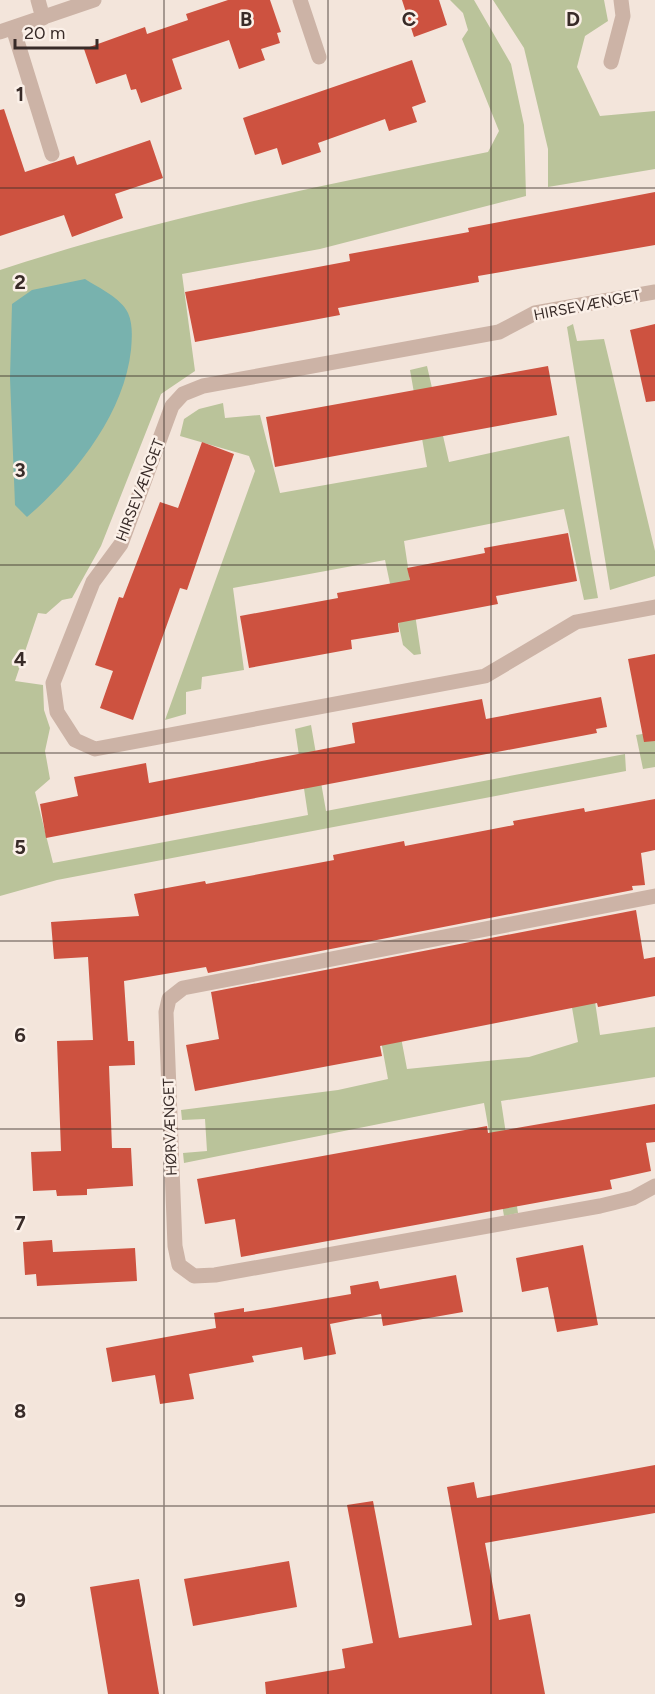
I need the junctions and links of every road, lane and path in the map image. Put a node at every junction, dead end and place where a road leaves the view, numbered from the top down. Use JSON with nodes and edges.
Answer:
{"nodes":[{"id":1,"x":38,"y":0,"type":"edge"},
{"id":2,"x":94,"y":0,"type":"edge"},
{"id":3,"x":300,"y":0,"type":"edge"},
{"id":4,"x":621,"y":0,"type":"edge"},
{"id":5,"x":43,"y":18,"type":"junction"},
{"id":6,"x":6,"y":30,"type":"edge"},
{"id":7,"x":319,"y":57,"type":"dead end"},
{"id":8,"x":611,"y":62,"type":"dead end"},
{"id":9,"x":52,"y":154,"type":"dead end"},
{"id":10,"x":655,"y":291,"type":"edge"},
{"id":11,"x":655,"y":607,"type":"edge"},
{"id":12,"x":655,"y":896,"type":"edge"},
{"id":13,"x":655,"y":1186,"type":"edge"}],
"edges":[{"from":1,"to":5,"type":"street"},
{"from":2,"to":5,"type":"street"},
{"from":3,"to":7,"type":"street"},
{"from":4,"to":8,"type":"street"},
{"from":5,"to":6,"type":"street"},
{"from":6,"to":9,"type":"street"},
{"from":10,"to":11,"type":"street","name":"HIRSEVÆNGET"},
{"from":12,"to":13,"type":"street","name":"HØRVÆNGET"}]}
